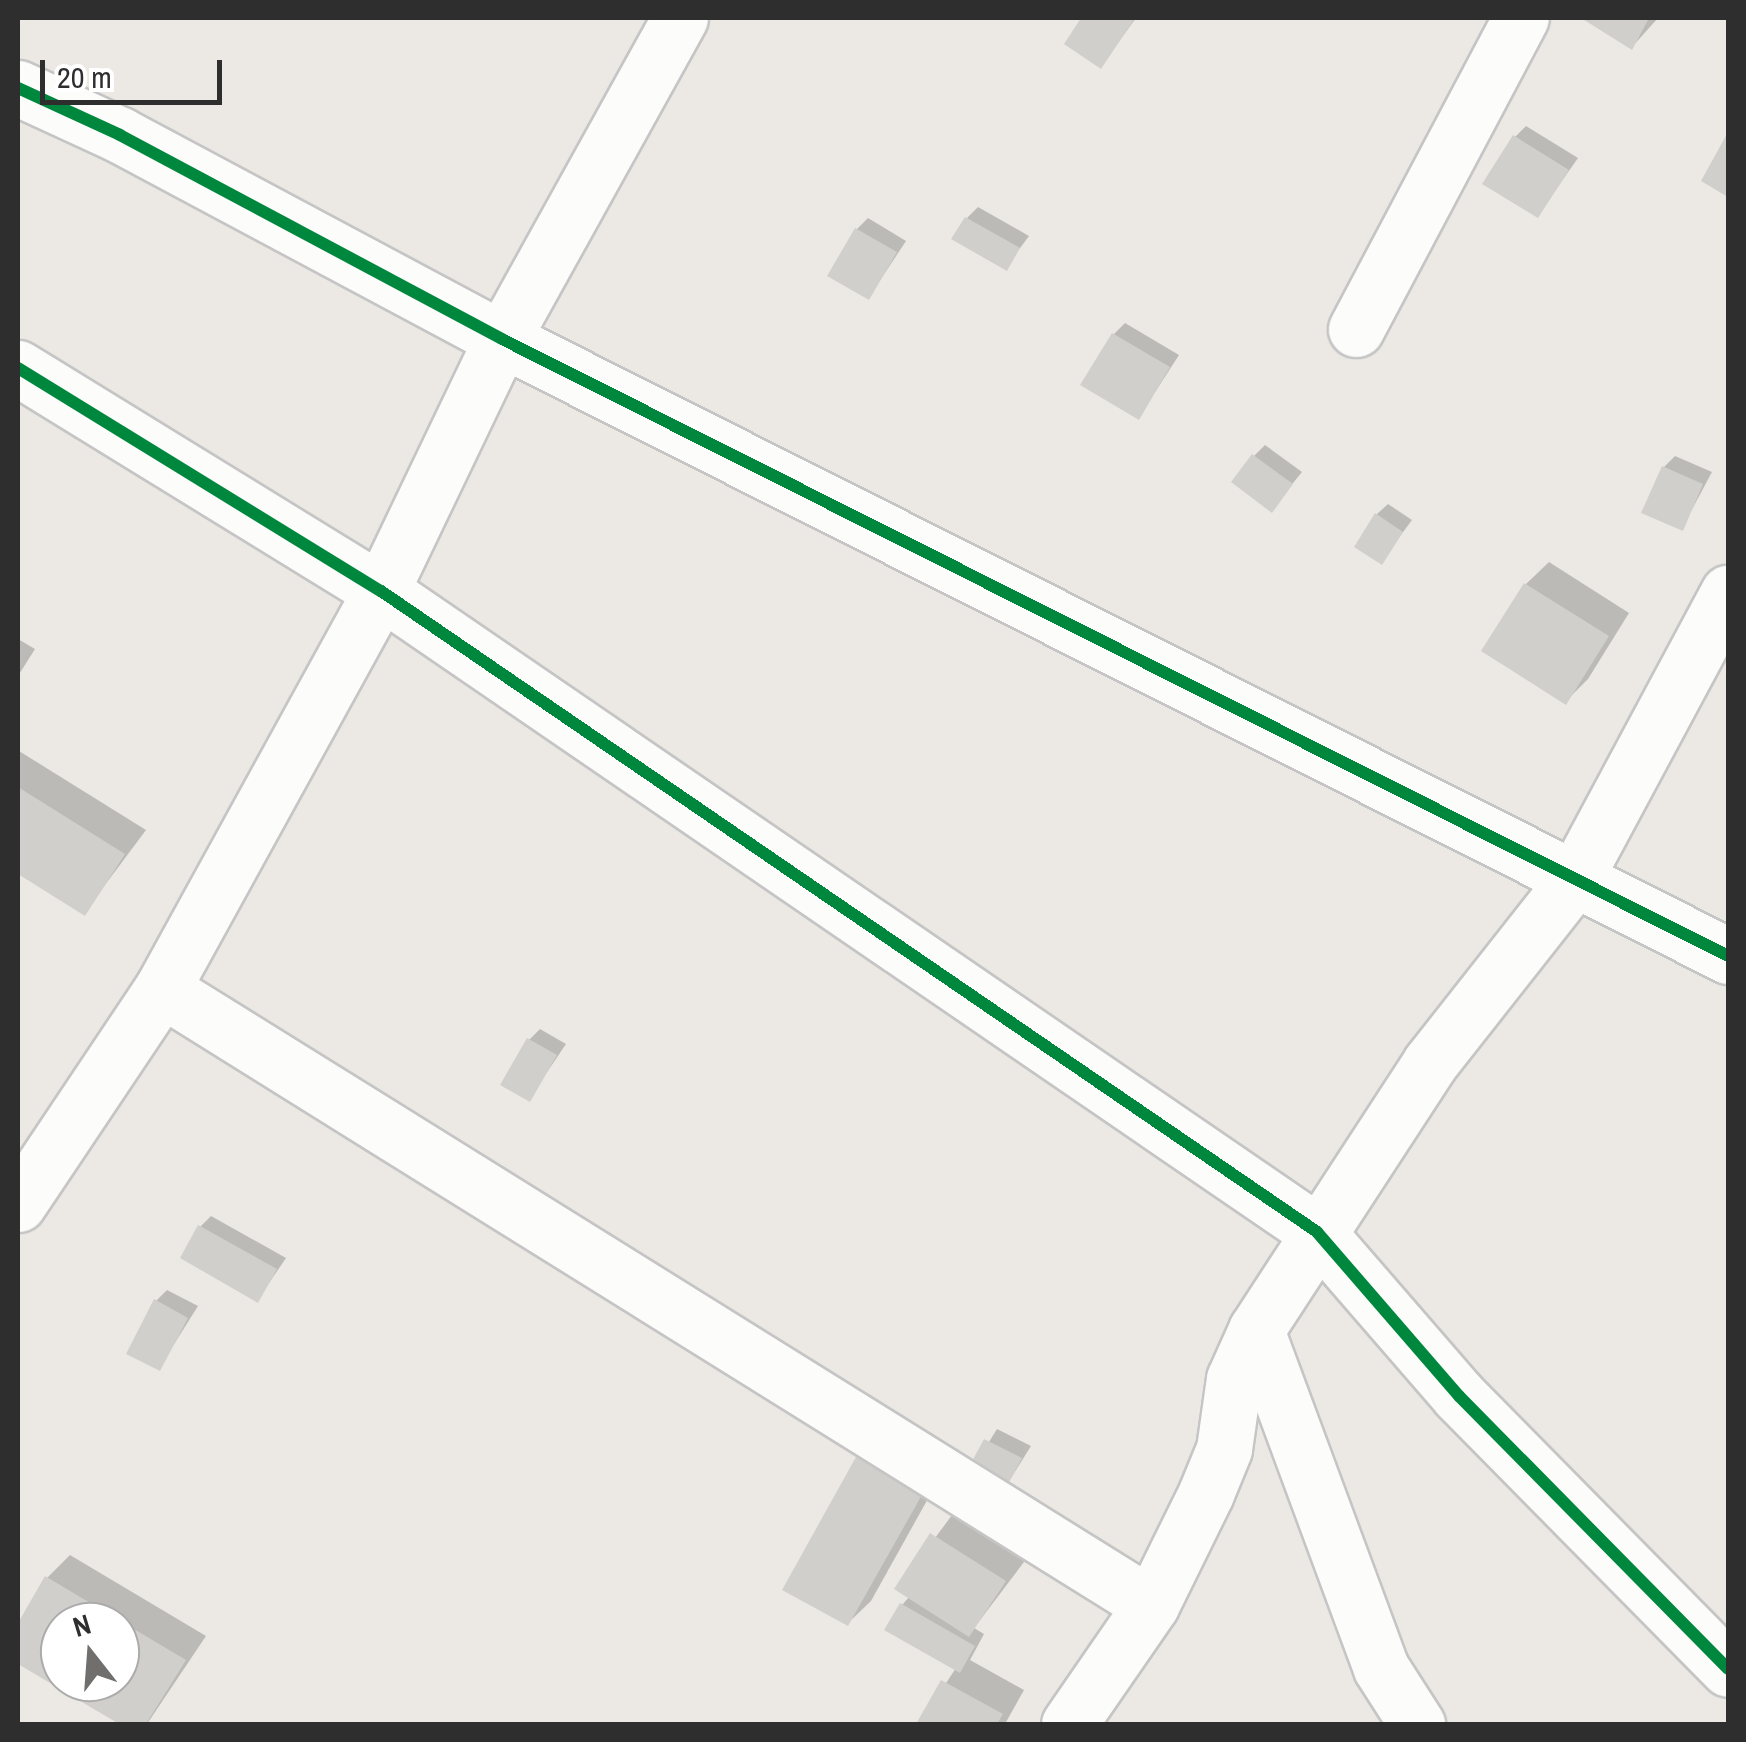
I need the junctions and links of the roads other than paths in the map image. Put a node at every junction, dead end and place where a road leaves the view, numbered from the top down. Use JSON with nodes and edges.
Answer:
{"nodes":[{"id":1,"x":680,"y":18,"type":"edge"},
{"id":2,"x":1521,"y":18,"type":"edge"},
{"id":3,"x":18,"y":88,"type":"edge"},
{"id":4,"x":1356,"y":329,"type":"dead end"},
{"id":5,"x":502,"y":339,"type":"junction"},
{"id":6,"x":18,"y":368,"type":"edge"},
{"id":7,"x":381,"y":591,"type":"junction"},
{"id":8,"x":1728,"y":594,"type":"edge"},
{"id":9,"x":1574,"y":880,"type":"junction"},
{"id":10,"x":1728,"y":956,"type":"edge"},
{"id":11,"x":162,"y":988,"type":"junction"},
{"id":12,"x":22,"y":1186,"type":"edge"},
{"id":13,"x":1316,"y":1232,"type":"junction"},
{"id":14,"x":1256,"y":1330,"type":"junction"},
{"id":15,"x":1151,"y":1605,"type":"junction"},
{"id":16,"x":1728,"y":1669,"type":"edge"},
{"id":17,"x":1069,"y":1724,"type":"edge"},
{"id":18,"x":1417,"y":1724,"type":"edge"}],
"edges":[{"from":1,"to":5,"type":"street"},
{"from":2,"to":4,"type":"street"},
{"from":3,"to":5,"type":"street"},
{"from":5,"to":7,"type":"street"},
{"from":5,"to":9,"type":"street"},
{"from":6,"to":7,"type":"street"},
{"from":7,"to":11,"type":"street"},
{"from":7,"to":13,"type":"street"},
{"from":8,"to":9,"type":"street"},
{"from":9,"to":10,"type":"street"},
{"from":9,"to":13,"type":"street"},
{"from":11,"to":12,"type":"street"},
{"from":11,"to":15,"type":"street"},
{"from":13,"to":14,"type":"street"},
{"from":13,"to":16,"type":"street"},
{"from":14,"to":15,"type":"street"},
{"from":14,"to":18,"type":"street"},
{"from":15,"to":17,"type":"street"}]}
